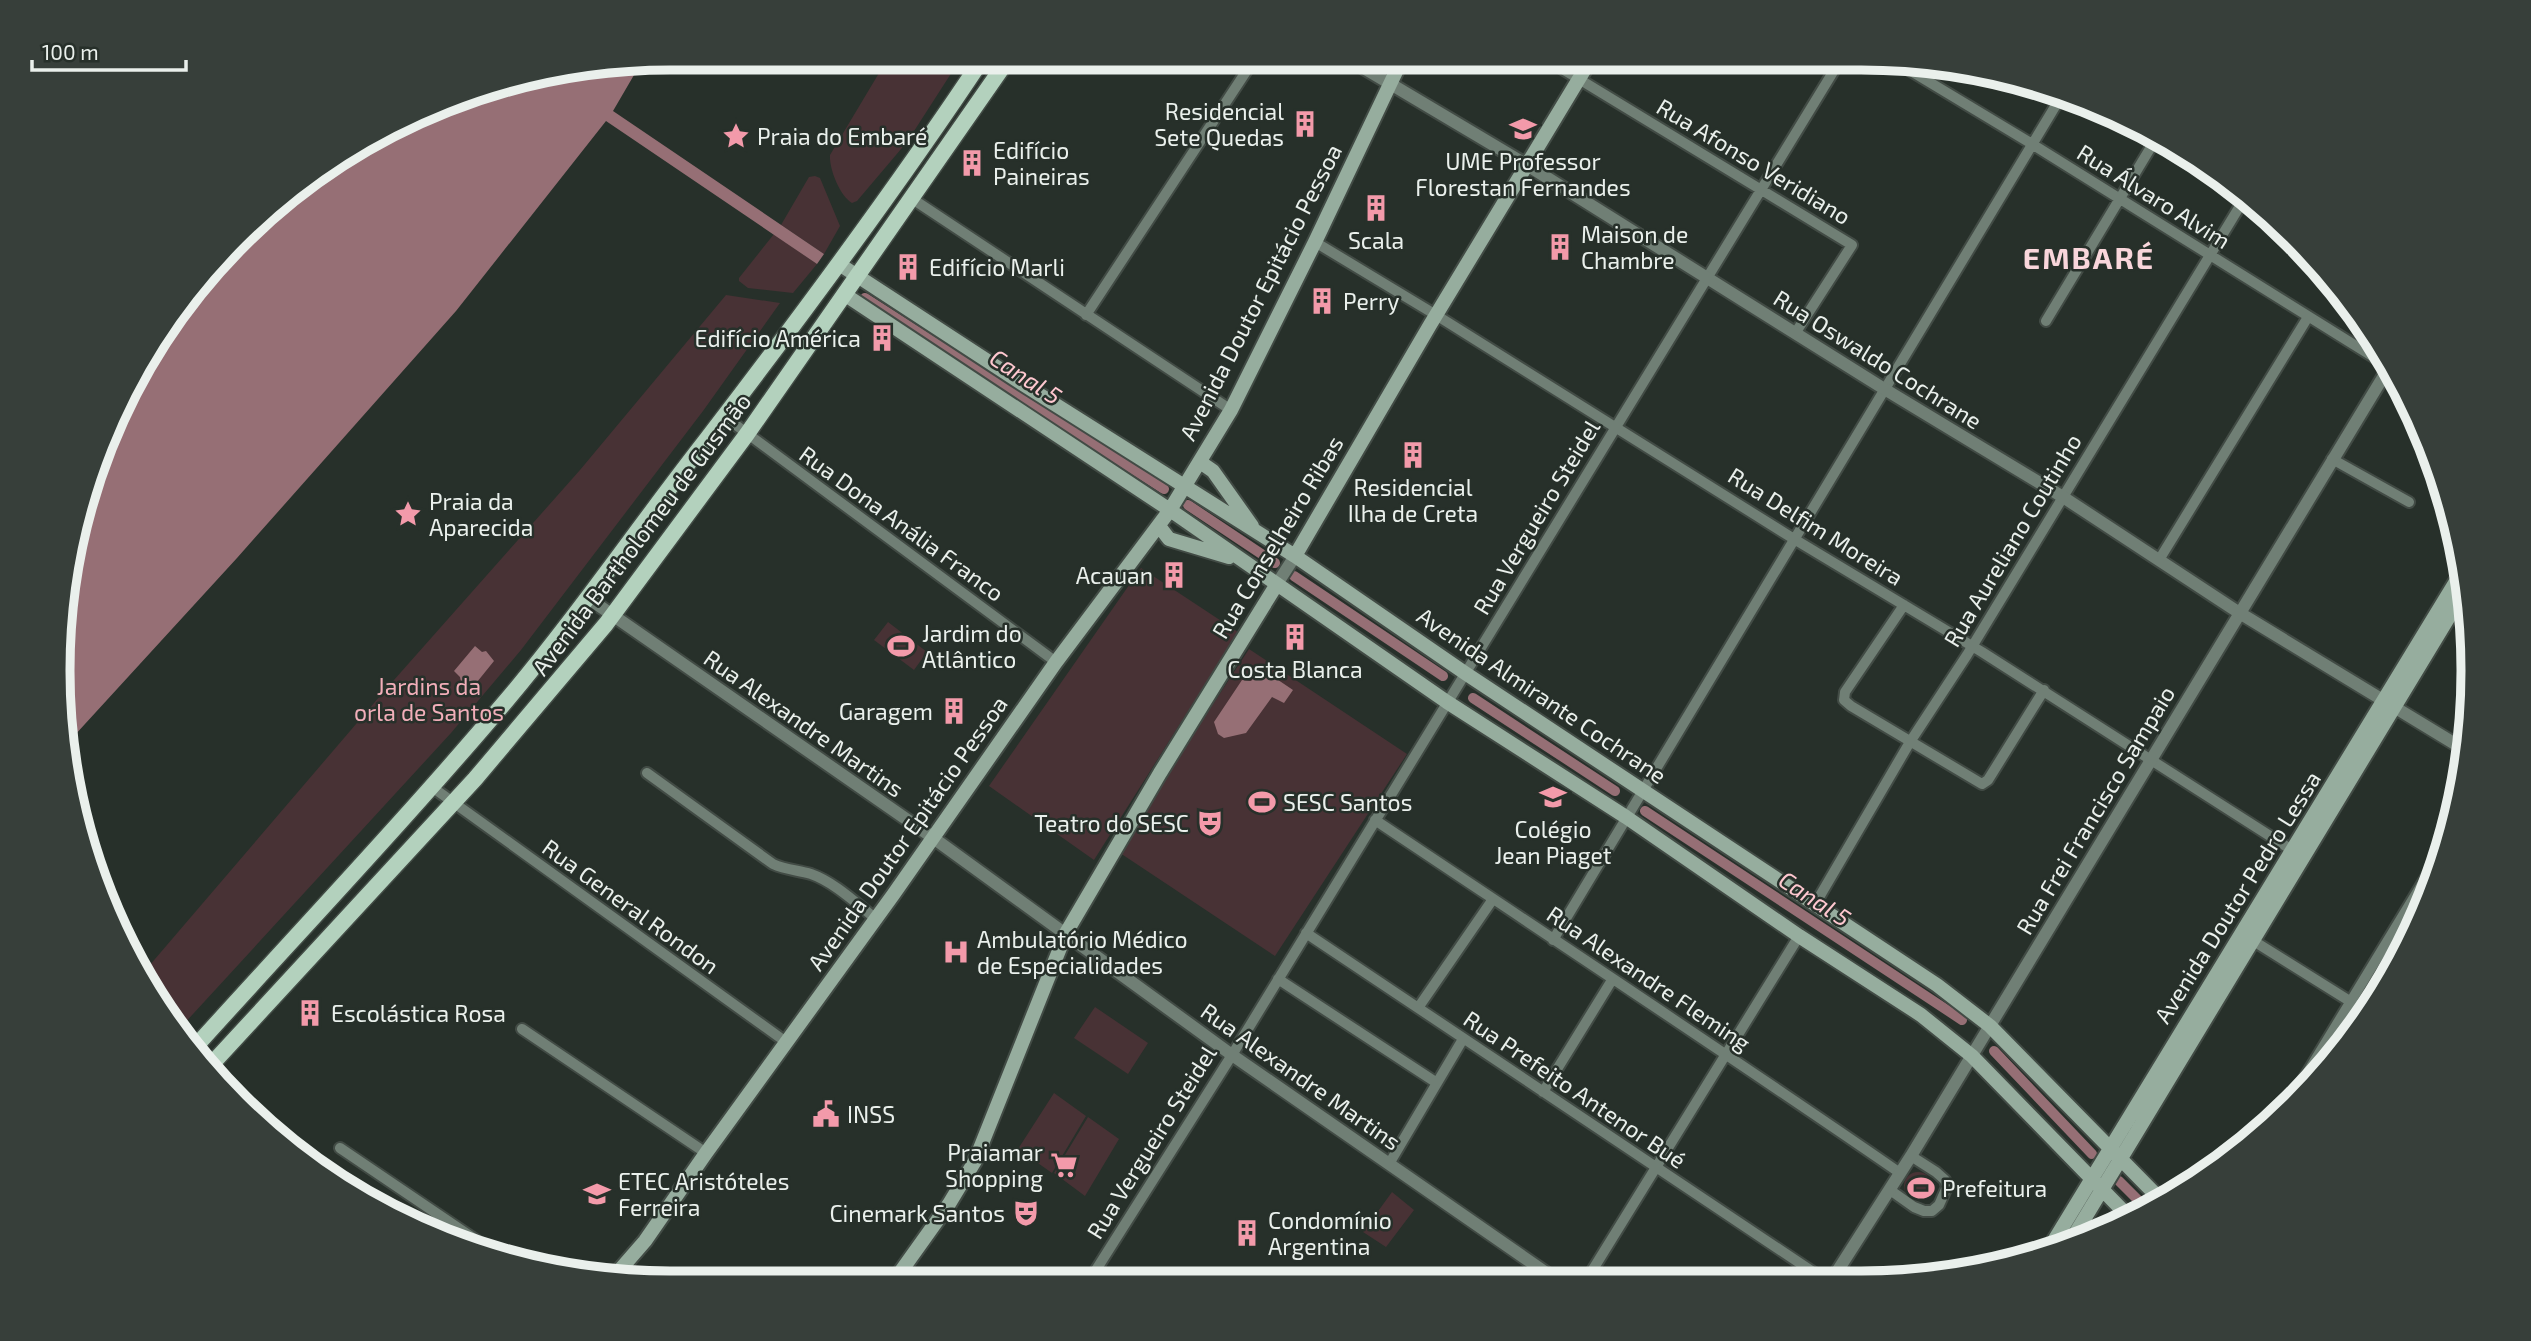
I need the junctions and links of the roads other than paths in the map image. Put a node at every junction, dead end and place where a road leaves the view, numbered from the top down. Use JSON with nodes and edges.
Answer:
{"nodes":[{"id":1,"x":975,"y":70,"type":"edge"},
{"id":2,"x":1001,"y":70,"type":"edge"},
{"id":3,"x":1247,"y":70,"type":"edge"},
{"id":4,"x":1366,"y":70,"type":"edge"},
{"id":5,"x":1396,"y":70,"type":"edge"},
{"id":6,"x":1564,"y":70,"type":"edge"},
{"id":7,"x":1584,"y":70,"type":"edge"},
{"id":8,"x":1833,"y":70,"type":"edge"},
{"id":9,"x":1913,"y":72,"type":"edge"},
{"id":10,"x":1578,"y":79,"type":"junction"},
{"id":11,"x":1389,"y":84,"type":"junction"},
{"id":12,"x":2057,"y":103,"type":"edge"},
{"id":13,"x":2032,"y":144,"type":"junction"},
{"id":14,"x":2152,"y":145,"type":"edge"},
{"id":15,"x":1527,"y":165,"type":"junction"},
{"id":16,"x":1761,"y":190,"type":"junction"},
{"id":17,"x":911,"y":198,"type":"junction"},
{"id":18,"x":2120,"y":199,"type":"junction"},
{"id":19,"x":2240,"y":206,"type":"edge"},
{"id":20,"x":1315,"y":242,"type":"junction"},
{"id":21,"x":2210,"y":256,"type":"junction"},
{"id":22,"x":839,"y":264,"type":"junction"},
{"id":23,"x":856,"y":276,"type":"junction"},
{"id":24,"x":1707,"y":278,"type":"junction"},
{"id":25,"x":844,"y":294,"type":"junction"},
{"id":26,"x":1086,"y":315,"type":"junction"},
{"id":27,"x":1436,"y":315,"type":"junction"},
{"id":28,"x":2308,"y":317,"type":"junction"},
{"id":29,"x":2046,"y":321,"type":"dead end"},
{"id":30,"x":1796,"y":332,"type":"junction"},
{"id":31,"x":2371,"y":354,"type":"edge"},
{"id":32,"x":2384,"y":376,"type":"edge"},
{"id":33,"x":1886,"y":390,"type":"junction"},
{"id":34,"x":1231,"y":410,"type":"junction"},
{"id":35,"x":724,"y":417,"type":"junction"},
{"id":36,"x":1616,"y":426,"type":"junction"},
{"id":37,"x":747,"y":434,"type":"junction"},
{"id":38,"x":2332,"y":459,"type":"junction"},
{"id":39,"x":1199,"y":462,"type":"junction"},
{"id":40,"x":2063,"y":497,"type":"junction"},
{"id":41,"x":1177,"y":498,"type":"junction"},
{"id":42,"x":2409,"y":502,"type":"dead end"},
{"id":43,"x":1159,"y":526,"type":"junction"},
{"id":44,"x":1257,"y":533,"type":"junction"},
{"id":45,"x":1794,"y":539,"type":"junction"},
{"id":46,"x":1293,"y":557,"type":"junction"},
{"id":47,"x":1241,"y":560,"type":"junction"},
{"id":48,"x":2159,"y":560,"type":"junction"},
{"id":49,"x":1278,"y":582,"type":"junction"},
{"id":50,"x":2455,"y":585,"type":"edge"},
{"id":51,"x":588,"y":597,"type":"junction"},
{"id":52,"x":2457,"y":602,"type":"edge"},
{"id":53,"x":1904,"y":605,"type":"junction"},
{"id":54,"x":2238,"y":612,"type":"junction"},
{"id":55,"x":612,"y":615,"type":"junction"},
{"id":56,"x":1972,"y":646,"type":"junction"},
{"id":57,"x":1056,"y":662,"type":"junction"},
{"id":58,"x":1464,"y":675,"type":"junction"},
{"id":59,"x":2044,"y":690,"type":"junction"},
{"id":60,"x":1449,"y":701,"type":"junction"},
{"id":61,"x":2389,"y":705,"type":"junction"},
{"id":62,"x":1910,"y":742,"type":"junction"},
{"id":63,"x":2456,"y":745,"type":"edge"},
{"id":64,"x":2150,"y":758,"type":"junction"},
{"id":65,"x":648,"y":773,"type":"dead end"},
{"id":66,"x":432,"y":787,"type":"junction"},
{"id":67,"x":1641,"y":792,"type":"junction"},
{"id":68,"x":453,"y":804,"type":"junction"},
{"id":69,"x":1627,"y":815,"type":"junction"},
{"id":70,"x":1375,"y":820,"type":"junction"},
{"id":71,"x":932,"y":837,"type":"junction"},
{"id":72,"x":2292,"y":850,"type":"junction"},
{"id":73,"x":2420,"y":888,"type":"edge"},
{"id":74,"x":1493,"y":899,"type":"junction"},
{"id":75,"x":1814,"y":906,"type":"junction"},
{"id":76,"x":875,"y":918,"type":"junction"},
{"id":77,"x":1066,"y":933,"type":"junction"},
{"id":78,"x":1306,"y":933,"type":"junction"},
{"id":79,"x":1799,"y":936,"type":"junction"},
{"id":80,"x":1553,"y":940,"type":"junction"},
{"id":81,"x":2252,"y":940,"type":"junction"},
{"id":82,"x":1278,"y":979,"type":"junction"},
{"id":83,"x":1612,"y":980,"type":"junction"},
{"id":84,"x":2351,"y":1001,"type":"junction"},
{"id":85,"x":2358,"y":1006,"type":"edge"},
{"id":86,"x":1418,"y":1008,"type":"junction"},
{"id":87,"x":1989,"y":1027,"type":"junction"},
{"id":88,"x":522,"y":1029,"type":"dead end"},
{"id":89,"x":1463,"y":1039,"type":"junction"},
{"id":90,"x":199,"y":1042,"type":"edge"},
{"id":91,"x":786,"y":1042,"type":"junction"},
{"id":92,"x":1973,"y":1052,"type":"junction"},
{"id":93,"x":1726,"y":1054,"type":"junction"},
{"id":94,"x":1232,"y":1055,"type":"junction"},
{"id":95,"x":215,"y":1061,"type":"edge"},
{"id":96,"x":2311,"y":1068,"type":"edge"},
{"id":97,"x":1437,"y":1083,"type":"junction"},
{"id":98,"x":1544,"y":1092,"type":"junction"},
{"id":99,"x":2110,"y":1147,"type":"junction"},
{"id":100,"x":340,"y":1148,"type":"dead end"},
{"id":101,"x":706,"y":1153,"type":"junction"},
{"id":102,"x":1911,"y":1156,"type":"junction"},
{"id":103,"x":2121,"y":1158,"type":"junction"},
{"id":104,"x":1389,"y":1164,"type":"junction"},
{"id":105,"x":1656,"y":1168,"type":"junction"},
{"id":106,"x":1900,"y":1173,"type":"junction"},
{"id":107,"x":2091,"y":1178,"type":"junction"},
{"id":108,"x":1890,"y":1190,"type":"junction"},
{"id":109,"x":2101,"y":1190,"type":"junction"},
{"id":110,"x":2155,"y":1194,"type":"edge"},
{"id":111,"x":2122,"y":1211,"type":"edge"},
{"id":112,"x":2077,"y":1230,"type":"edge"},
{"id":113,"x":471,"y":1237,"type":"edge"},
{"id":114,"x":2055,"y":1239,"type":"edge"},
{"id":115,"x":621,"y":1269,"type":"edge"},
{"id":116,"x":901,"y":1271,"type":"edge"},
{"id":117,"x":1095,"y":1271,"type":"edge"},
{"id":118,"x":1543,"y":1271,"type":"edge"},
{"id":119,"x":1592,"y":1271,"type":"edge"},
{"id":120,"x":1811,"y":1271,"type":"edge"},
{"id":121,"x":1838,"y":1271,"type":"edge"}],
"edges":[{"from":1,"to":22,"type":"main road","name":"Avenida Bartholomeu de Gusmão"},
{"from":2,"to":17,"type":"main road","name":"Avenida Bartholomeu de Gusmão"},
{"from":3,"to":26,"type":"street"},
{"from":4,"to":11,"type":"street","name":"Rua Oswaldo Cochrane"},
{"from":5,"to":11,"type":"main road","name":"Avenida Doutor Epitácio Pessoa"},
{"from":6,"to":10,"type":"street","name":"Rua Afonso Veridiano"},
{"from":7,"to":10,"type":"main road","name":"Rua Conselheiro Ribas"},
{"from":8,"to":16,"type":"street","name":"Rua Vergueiro Steidel"},
{"from":9,"to":13,"type":"street","name":"Rua Álvaro Alvim"},
{"from":10,"to":15,"type":"main road","name":"Rua Conselheiro Ribas"},
{"from":10,"to":16,"type":"street","name":"Rua Afonso Veridiano"},
{"from":11,"to":15,"type":"street","name":"Rua Oswaldo Cochrane"},
{"from":11,"to":20,"type":"main road","name":"Avenida Doutor Epitácio Pessoa"},
{"from":12,"to":13,"type":"street"},
{"from":13,"to":18,"type":"street","name":"Rua Álvaro Alvim"},
{"from":13,"to":33,"type":"street"},
{"from":14,"to":18,"type":"street"},
{"from":15,"to":24,"type":"street","name":"Rua Oswaldo Cochrane"},
{"from":15,"to":27,"type":"main road","name":"Rua Conselheiro Ribas"},
{"from":16,"to":24,"type":"street","name":"Rua Vergueiro Steidel"},
{"from":16,"to":30,"type":"street","name":"Rua Afonso Veridiano"},
{"from":17,"to":23,"type":"main road","name":"Avenida Bartholomeu de Gusmão"},
{"from":17,"to":26,"type":"street"},
{"from":18,"to":21,"type":"street","name":"Rua Álvaro Alvim"},
{"from":18,"to":29,"type":"street"},
{"from":19,"to":21,"type":"street","name":"Rua Aureliano Coutinho"},
{"from":20,"to":27,"type":"street","name":"Rua Delfim Moreira"},
{"from":20,"to":34,"type":"main road","name":"Avenida Doutor Epitácio Pessoa"},
{"from":21,"to":28,"type":"street","name":"Rua Álvaro Alvim"},
{"from":21,"to":40,"type":"street","name":"Rua Aureliano Coutinho"},
{"from":22,"to":23,"type":"main road","name":"Avenida Almirante Cochrane"},
{"from":22,"to":35,"type":"main road","name":"Avenida Bartholomeu de Gusmão"},
{"from":23,"to":25,"type":"main road","name":"Avenida Bartholomeu de Gusmão"},
{"from":23,"to":41,"type":"main road","name":"Avenida Almirante Cochrane"},
{"from":24,"to":30,"type":"street","name":"Rua Oswaldo Cochrane"},
{"from":24,"to":36,"type":"street","name":"Rua Vergueiro Steidel"},
{"from":25,"to":37,"type":"main road","name":"Avenida Bartholomeu de Gusmão"},
{"from":25,"to":41,"type":"main road","name":"Avenida Almirante Cochrane"},
{"from":26,"to":34,"type":"street"},
{"from":27,"to":36,"type":"street","name":"Rua Delfim Moreira"},
{"from":27,"to":46,"type":"main road","name":"Rua Conselheiro Ribas"},
{"from":28,"to":31,"type":"street","name":"Rua Álvaro Alvim"},
{"from":28,"to":48,"type":"street"},
{"from":30,"to":33,"type":"street","name":"Rua Oswaldo Cochrane"},
{"from":32,"to":38,"type":"street","name":"Rua Frei Francisco Sampaio"},
{"from":33,"to":40,"type":"street","name":"Rua Oswaldo Cochrane"},
{"from":33,"to":45,"type":"street"},
{"from":34,"to":39,"type":"main road","name":"Avenida Doutor Epitácio Pessoa"},
{"from":35,"to":37,"type":"street","name":"Rua Dona Anália Franco"},
{"from":35,"to":51,"type":"main road","name":"Avenida Bartholomeu de Gusmão"},
{"from":36,"to":45,"type":"street","name":"Rua Delfim Moreira"},
{"from":36,"to":58,"type":"street","name":"Rua Vergueiro Steidel"},
{"from":37,"to":55,"type":"main road","name":"Avenida Bartholomeu de Gusmão"},
{"from":37,"to":57,"type":"street","name":"Rua Dona Anália Franco"},
{"from":38,"to":42,"type":"street"},
{"from":38,"to":54,"type":"street","name":"Rua Frei Francisco Sampaio"},
{"from":39,"to":41,"type":"main road","name":"Avenida Doutor Epitácio Pessoa"},
{"from":39,"to":44,"type":"main road"},
{"from":40,"to":48,"type":"street","name":"Rua Oswaldo Cochrane"},
{"from":40,"to":56,"type":"street","name":"Rua Aureliano Coutinho"},
{"from":41,"to":43,"type":"main road","name":"Avenida Doutor Epitácio Pessoa"},
{"from":41,"to":44,"type":"main road","name":"Avenida Almirante Cochrane"},
{"from":41,"to":47,"type":"main road","name":"Avenida Almirante Cochrane"},
{"from":43,"to":47,"type":"main road"},
{"from":43,"to":57,"type":"main road","name":"Avenida Doutor Epitácio Pessoa"},
{"from":44,"to":46,"type":"main road","name":"Avenida Almirante Cochrane"},
{"from":45,"to":53,"type":"street","name":"Rua Delfim Moreira"},
{"from":45,"to":67,"type":"street"},
{"from":46,"to":49,"type":"street","name":"Rua Conselheiro Ribas"},
{"from":46,"to":58,"type":"main road","name":"Avenida Almirante Cochrane"},
{"from":47,"to":49,"type":"main road","name":"Avenida Almirante Cochrane"},
{"from":48,"to":54,"type":"street","name":"Rua Oswaldo Cochrane"},
{"from":49,"to":60,"type":"main road","name":"Avenida Almirante Cochrane"},
{"from":49,"to":77,"type":"main road","name":"Rua Conselheiro Ribas"},
{"from":50,"to":61,"type":"main road","name":"Avenida Doutor Pedro Lessa"},
{"from":51,"to":55,"type":"street","name":"Rua Alexandre Martins"},
{"from":51,"to":66,"type":"main road","name":"Avenida Bartholomeu de Gusmão"},
{"from":52,"to":61,"type":"main road","name":"Avenida Doutor Pedro Lessa"},
{"from":53,"to":56,"type":"street","name":"Rua Delfim Moreira"},
{"from":53,"to":62,"type":"street"},
{"from":54,"to":61,"type":"street","name":"Rua Oswaldo Cochrane"},
{"from":54,"to":64,"type":"street","name":"Rua Frei Francisco Sampaio"},
{"from":55,"to":68,"type":"main road","name":"Avenida Bartholomeu de Gusmão"},
{"from":55,"to":71,"type":"street","name":"Rua Alexandre Martins"},
{"from":56,"to":59,"type":"street","name":"Rua Delfim Moreira"},
{"from":56,"to":62,"type":"street","name":"Rua Aureliano Coutinho"},
{"from":57,"to":71,"type":"main road","name":"Avenida Doutor Epitácio Pessoa"},
{"from":58,"to":60,"type":"street","name":"Rua Vergueiro Steidel"},
{"from":58,"to":67,"type":"main road","name":"Avenida Almirante Cochrane"},
{"from":59,"to":62,"type":"street"},
{"from":59,"to":64,"type":"street","name":"Rua Delfim Moreira"},
{"from":60,"to":69,"type":"main road","name":"Avenida Almirante Cochrane"},
{"from":60,"to":70,"type":"street","name":"Rua Vergueiro Steidel"},
{"from":61,"to":63,"type":"street","name":"Rua Oswaldo Cochrane"},
{"from":61,"to":72,"type":"main road","name":"Avenida Doutor Pedro Lessa"},
{"from":61,"to":81,"type":"main road","name":"Avenida Doutor Pedro Lessa"},
{"from":62,"to":75,"type":"street","name":"Rua Aureliano Coutinho"},
{"from":64,"to":72,"type":"street","name":"Rua Delfim Moreira"},
{"from":64,"to":87,"type":"street","name":"Rua Frei Francisco Sampaio"},
{"from":65,"to":76,"type":"street"},
{"from":66,"to":68,"type":"street","name":"Rua General Rondon"},
{"from":66,"to":90,"type":"main road","name":"Avenida Bartholomeu de Gusmão"},
{"from":67,"to":69,"type":"street"},
{"from":67,"to":75,"type":"main road","name":"Avenida Almirante Cochrane"},
{"from":68,"to":91,"type":"street","name":"Rua General Rondon"},
{"from":68,"to":95,"type":"main road","name":"Avenida Bartholomeu de Gusmão"},
{"from":69,"to":79,"type":"main road","name":"Avenida Almirante Cochrane"},
{"from":69,"to":80,"type":"street"},
{"from":70,"to":74,"type":"street","name":"Rua Alexandre Fleming"},
{"from":70,"to":78,"type":"street","name":"Rua Vergueiro Steidel"},
{"from":71,"to":76,"type":"main road","name":"Avenida Doutor Epitácio Pessoa"},
{"from":71,"to":77,"type":"street","name":"Rua Alexandre Martins"},
{"from":72,"to":99,"type":"main road","name":"Avenida Doutor Pedro Lessa"},
{"from":73,"to":84,"type":"street"},
{"from":74,"to":80,"type":"street","name":"Rua Alexandre Fleming"},
{"from":74,"to":86,"type":"street"},
{"from":75,"to":87,"type":"main road","name":"Avenida Almirante Cochrane"},
{"from":76,"to":91,"type":"main road","name":"Avenida Doutor Epitácio Pessoa"},
{"from":77,"to":94,"type":"street","name":"Rua Alexandre Martins"},
{"from":77,"to":116,"type":"main road","name":"Rua Conselheiro Ribas"},
{"from":78,"to":82,"type":"street","name":"Rua Vergueiro Steidel"},
{"from":78,"to":86,"type":"street","name":"Rua Prefeito Antenor Bué"},
{"from":79,"to":92,"type":"main road","name":"Avenida Almirante Cochrane"},
{"from":79,"to":93,"type":"street"},
{"from":80,"to":83,"type":"street","name":"Rua Alexandre Fleming"},
{"from":81,"to":84,"type":"street"},
{"from":81,"to":103,"type":"main road","name":"Avenida Doutor Pedro Lessa"},
{"from":82,"to":94,"type":"street","name":"Rua Vergueiro Steidel"},
{"from":82,"to":97,"type":"street"},
{"from":83,"to":93,"type":"street","name":"Rua Alexandre Fleming"},
{"from":83,"to":98,"type":"street"},
{"from":84,"to":85,"type":"street"},
{"from":84,"to":96,"type":"street"},
{"from":86,"to":89,"type":"street","name":"Rua Prefeito Antenor Bué"},
{"from":87,"to":92,"type":"street","name":"Rua Frei Francisco Sampaio"},
{"from":87,"to":99,"type":"main road","name":"Avenida Almirante Cochrane"},
{"from":88,"to":101,"type":"street"},
{"from":89,"to":97,"type":"street"},
{"from":89,"to":98,"type":"street","name":"Rua Prefeito Antenor Bué"},
{"from":91,"to":101,"type":"main road","name":"Avenida Doutor Epitácio Pessoa"},
{"from":92,"to":102,"type":"street","name":"Rua Frei Francisco Sampaio"},
{"from":92,"to":107,"type":"main road","name":"Avenida Almirante Cochrane"},
{"from":93,"to":105,"type":"street"},
{"from":93,"to":106,"type":"street","name":"Rua Alexandre Fleming"},
{"from":94,"to":104,"type":"street","name":"Rua Alexandre Martins"},
{"from":94,"to":117,"type":"street","name":"Rua Vergueiro Steidel"},
{"from":97,"to":104,"type":"street"},
{"from":98,"to":105,"type":"street","name":"Rua Prefeito Antenor Bué"},
{"from":99,"to":103,"type":"main road","name":"Avenida Almirante Cochrane"},
{"from":99,"to":107,"type":"main road","name":"Avenida Doutor Pedro Lessa"},
{"from":100,"to":113,"type":"street"},
{"from":101,"to":115,"type":"main road","name":"Avenida Doutor Epitácio Pessoa"},
{"from":102,"to":106,"type":"street","name":"Rua Frei Francisco Sampaio"},
{"from":102,"to":108,"type":"street"},
{"from":103,"to":109,"type":"main road","name":"Avenida Doutor Pedro Lessa"},
{"from":103,"to":110,"type":"main road","name":"Avenida Almirante Cochrane"},
{"from":104,"to":118,"type":"street","name":"Rua Alexandre Martins"},
{"from":105,"to":119,"type":"street"},
{"from":105,"to":120,"type":"street","name":"Rua Prefeito Antenor Bué"},
{"from":106,"to":108,"type":"street","name":"Rua Frei Francisco Sampaio"},
{"from":107,"to":109,"type":"main road","name":"Avenida Almirante Cochrane"},
{"from":107,"to":114,"type":"main road","name":"Avenida Doutor Pedro Lessa"},
{"from":108,"to":121,"type":"street","name":"Rua Frei Francisco Sampaio"},
{"from":109,"to":111,"type":"main road","name":"Avenida Almirante Cochrane"},
{"from":109,"to":112,"type":"main road","name":"Avenida Doutor Pedro Lessa"}]}
